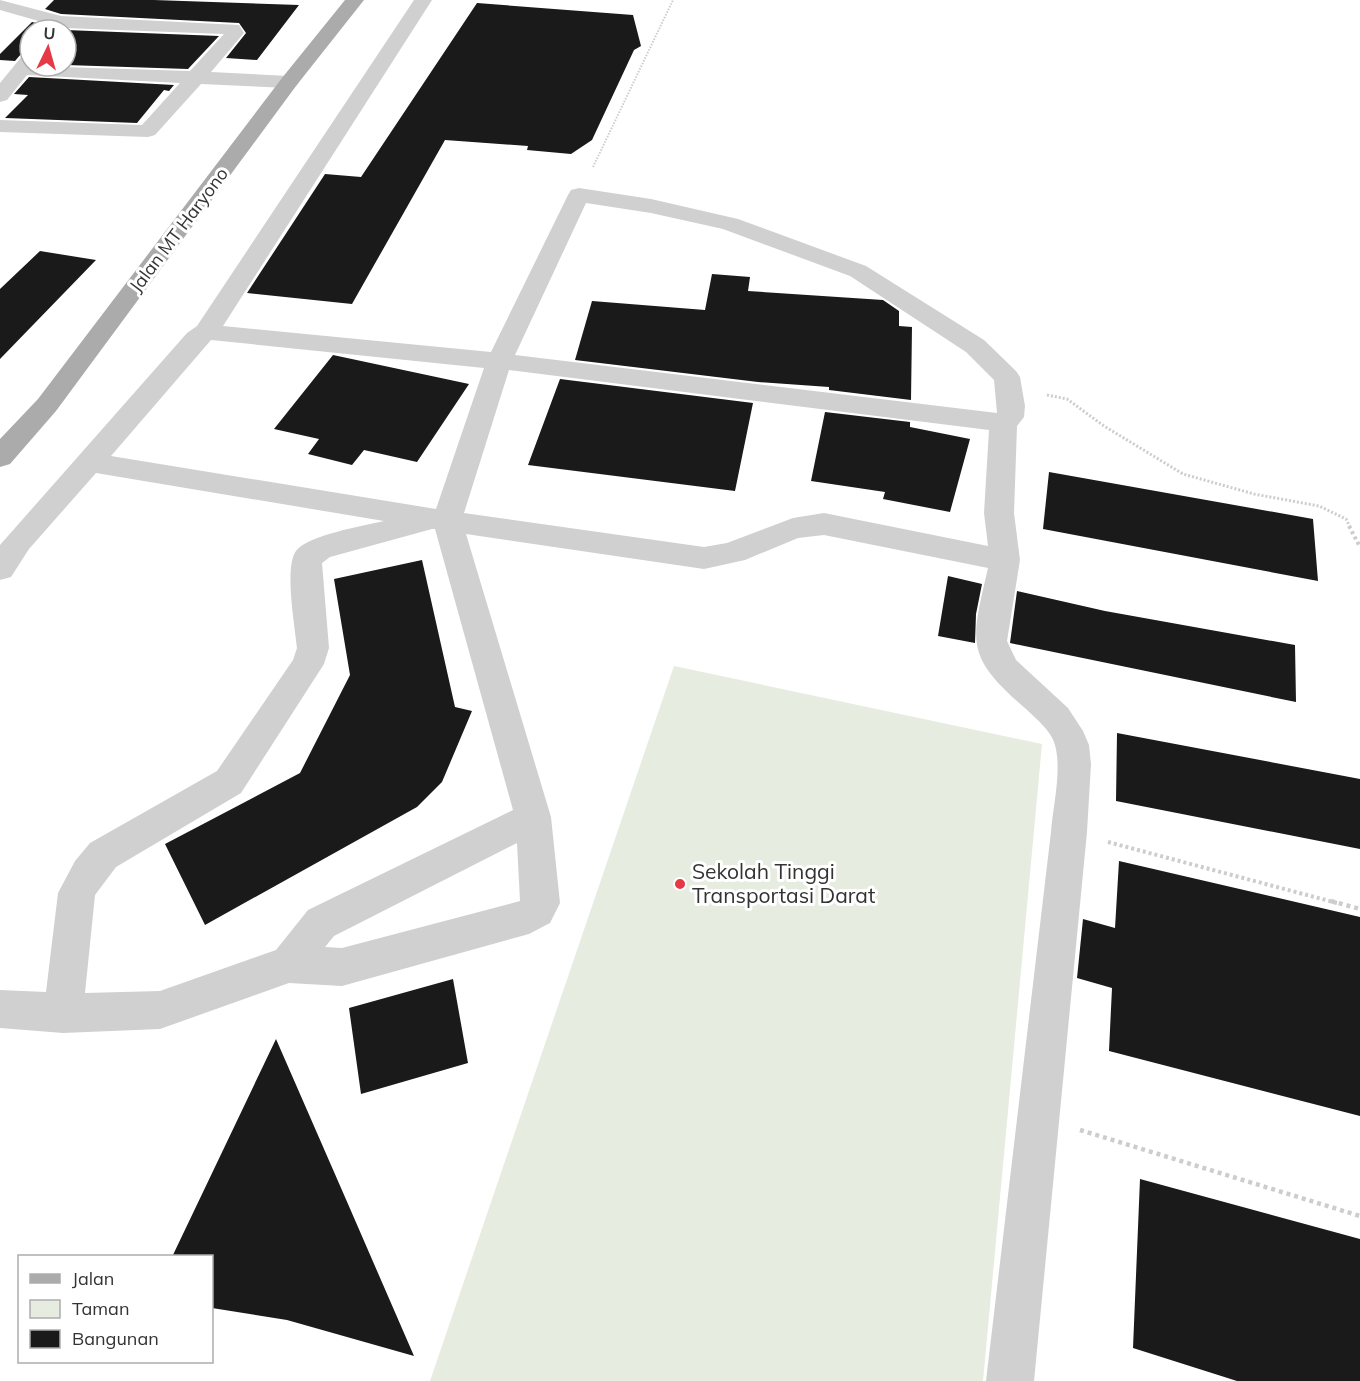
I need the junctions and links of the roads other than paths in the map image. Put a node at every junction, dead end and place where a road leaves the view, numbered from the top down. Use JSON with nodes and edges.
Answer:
{"nodes":[{"id":1,"x":355,"y":0,"type":"edge"},
{"id":2,"x":423,"y":0,"type":"edge"},
{"id":3,"x":0,"y":4,"type":"edge"},
{"id":4,"x":36,"y":18,"type":"edge"},
{"id":5,"x":78,"y":26,"type":"edge"},
{"id":6,"x":78,"y":68,"type":"edge"},
{"id":7,"x":18,"y":74,"type":"edge"},
{"id":8,"x":195,"y":78,"type":"junction"},
{"id":9,"x":289,"y":82,"type":"junction"},
{"id":10,"x":0,"y":96,"type":"edge"},
{"id":11,"x":0,"y":126,"type":"edge"},
{"id":12,"x":206,"y":332,"type":"junction"},
{"id":13,"x":499,"y":361,"type":"junction"},
{"id":14,"x":1003,"y":423,"type":"junction"},
{"id":15,"x":0,"y":457,"type":"edge"},
{"id":16,"x":90,"y":462,"type":"junction"},
{"id":17,"x":440,"y":519,"type":"junction"},
{"id":18,"x":1005,"y":560,"type":"junction"},
{"id":19,"x":0,"y":569,"type":"edge"},
{"id":20,"x":533,"y":817,"type":"junction"},
{"id":21,"x":290,"y":964,"type":"junction"},
{"id":22,"x":0,"y":1009,"type":"edge"},
{"id":23,"x":63,"y":1013,"type":"junction"},
{"id":24,"x":1010,"y":1381,"type":"edge"}],
"edges":[{"from":1,"to":9,"type":"main road","name":"Jalan MT Haryono"},
{"from":2,"to":12,"type":"street"},
{"from":3,"to":4,"type":"street"},
{"from":5,"to":8,"type":"street"},
{"from":6,"to":8,"type":"street"},
{"from":7,"to":10,"type":"street"},
{"from":8,"to":9,"type":"street"},
{"from":8,"to":11,"type":"street"},
{"from":9,"to":15,"type":"main road","name":"Jalan MT Haryono"},
{"from":12,"to":13,"type":"street"},
{"from":12,"to":16,"type":"street"},
{"from":13,"to":14,"type":"street"},
{"from":13,"to":14,"type":"street"},
{"from":13,"to":17,"type":"street"},
{"from":14,"to":18,"type":"street"},
{"from":16,"to":17,"type":"street"},
{"from":16,"to":19,"type":"street"},
{"from":17,"to":18,"type":"street"},
{"from":17,"to":20,"type":"street"},
{"from":17,"to":23,"type":"street"},
{"from":18,"to":24,"type":"street"},
{"from":20,"to":21,"type":"street"},
{"from":20,"to":21,"type":"street"},
{"from":21,"to":23,"type":"street"},
{"from":22,"to":23,"type":"street"}]}
